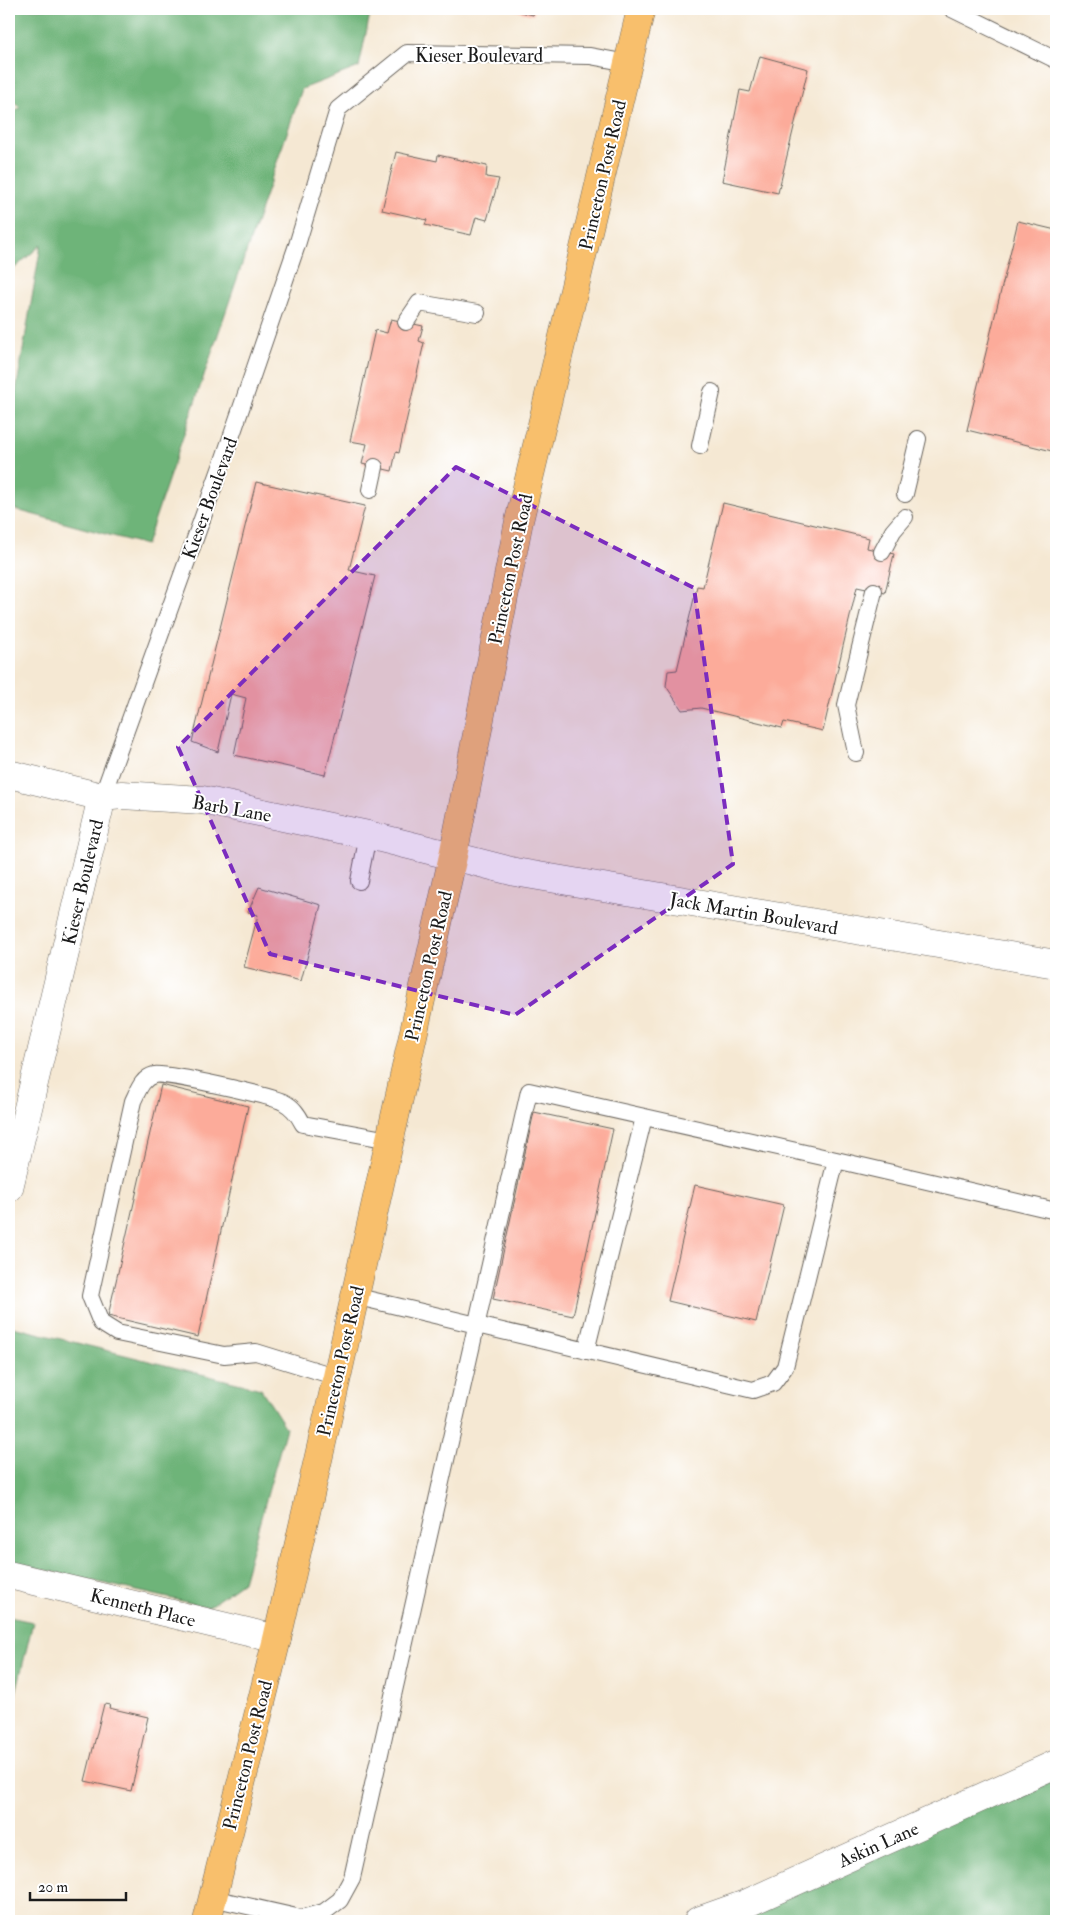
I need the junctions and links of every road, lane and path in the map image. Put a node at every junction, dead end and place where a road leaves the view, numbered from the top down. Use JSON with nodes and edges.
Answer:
{"nodes":[{"id":1,"x":641,"y":9,"type":"edge"},
{"id":2,"x":952,"y":9,"type":"edge"},
{"id":3,"x":1056,"y":60,"type":"edge"},
{"id":4,"x":628,"y":63,"type":"junction"},
{"id":5,"x":477,"y":313,"type":"dead end"},
{"id":6,"x":406,"y":322,"type":"dead end"},
{"id":7,"x":712,"y":392,"type":"dead end"},
{"id":8,"x":918,"y":439,"type":"dead end"},
{"id":9,"x":700,"y":446,"type":"dead end"},
{"id":10,"x":375,"y":467,"type":"dead end"},
{"id":11,"x":370,"y":490,"type":"dead end"},
{"id":12,"x":906,"y":494,"type":"dead end"},
{"id":13,"x":905,"y":517,"type":"dead end"},
{"id":14,"x":882,"y":552,"type":"dead end"},
{"id":15,"x":874,"y":591,"type":"dead end"},
{"id":16,"x":856,"y":753,"type":"dead end"},
{"id":17,"x":9,"y":774,"type":"edge"},
{"id":18,"x":102,"y":797,"type":"junction"},
{"id":19,"x":368,"y":835,"type":"junction"},
{"id":20,"x":453,"y":856,"type":"junction"},
{"id":21,"x":359,"y":881,"type":"dead end"},
{"id":22,"x":1056,"y":964,"type":"edge"},
{"id":23,"x":644,"y":1117,"type":"junction"},
{"id":24,"x":389,"y":1140,"type":"junction"},
{"id":25,"x":836,"y":1160,"type":"junction"},
{"id":26,"x":9,"y":1188,"type":"edge"},
{"id":27,"x":1056,"y":1211,"type":"edge"},
{"id":28,"x":354,"y":1296,"type":"junction"},
{"id":29,"x":475,"y":1325,"type":"junction"},
{"id":30,"x":586,"y":1351,"type":"junction"},
{"id":31,"x":337,"y":1377,"type":"junction"},
{"id":32,"x":9,"y":1575,"type":"edge"},
{"id":33,"x":277,"y":1639,"type":"junction"},
{"id":34,"x":1056,"y":1764,"type":"edge"},
{"id":35,"x":209,"y":1910,"type":"edge"},
{"id":36,"x":698,"y":1921,"type":"edge"}],
"edges":[{"from":1,"to":4,"type":"main road","name":"Princeton Post Road"},
{"from":2,"to":3,"type":"lane"},
{"from":4,"to":18,"type":"lane","name":"Kieser Boulevard"},
{"from":4,"to":20,"type":"main road","name":"Princeton Post Road"},
{"from":5,"to":6,"type":"lane"},
{"from":7,"to":9,"type":"lane"},
{"from":8,"to":12,"type":"lane"},
{"from":10,"to":11,"type":"lane"},
{"from":13,"to":14,"type":"lane"},
{"from":15,"to":16,"type":"lane"},
{"from":17,"to":18,"type":"street","name":"Barb Lane"},
{"from":18,"to":19,"type":"street","name":"Barb Lane"},
{"from":18,"to":26,"type":"street","name":"Kieser Boulevard"},
{"from":19,"to":20,"type":"street","name":"Barb Lane"},
{"from":19,"to":21,"type":"lane"},
{"from":20,"to":22,"type":"street","name":"Jack Martin Boulevard"},
{"from":20,"to":24,"type":"main road","name":"Princeton Post Road"},
{"from":23,"to":25,"type":"lane"},
{"from":23,"to":29,"type":"lane"},
{"from":23,"to":30,"type":"lane"},
{"from":24,"to":28,"type":"main road","name":"Princeton Post Road"},
{"from":24,"to":31,"type":"lane"},
{"from":25,"to":27,"type":"lane"},
{"from":25,"to":30,"type":"lane"},
{"from":28,"to":29,"type":"lane"},
{"from":28,"to":31,"type":"main road","name":"Princeton Post Road"},
{"from":29,"to":30,"type":"lane"},
{"from":29,"to":35,"type":"lane"},
{"from":31,"to":33,"type":"main road","name":"Princeton Post Road"},
{"from":32,"to":33,"type":"street","name":"Kenneth Place"},
{"from":33,"to":35,"type":"main road","name":"Princeton Post Road"},
{"from":34,"to":36,"type":"street","name":"Askin Lane"}]}
